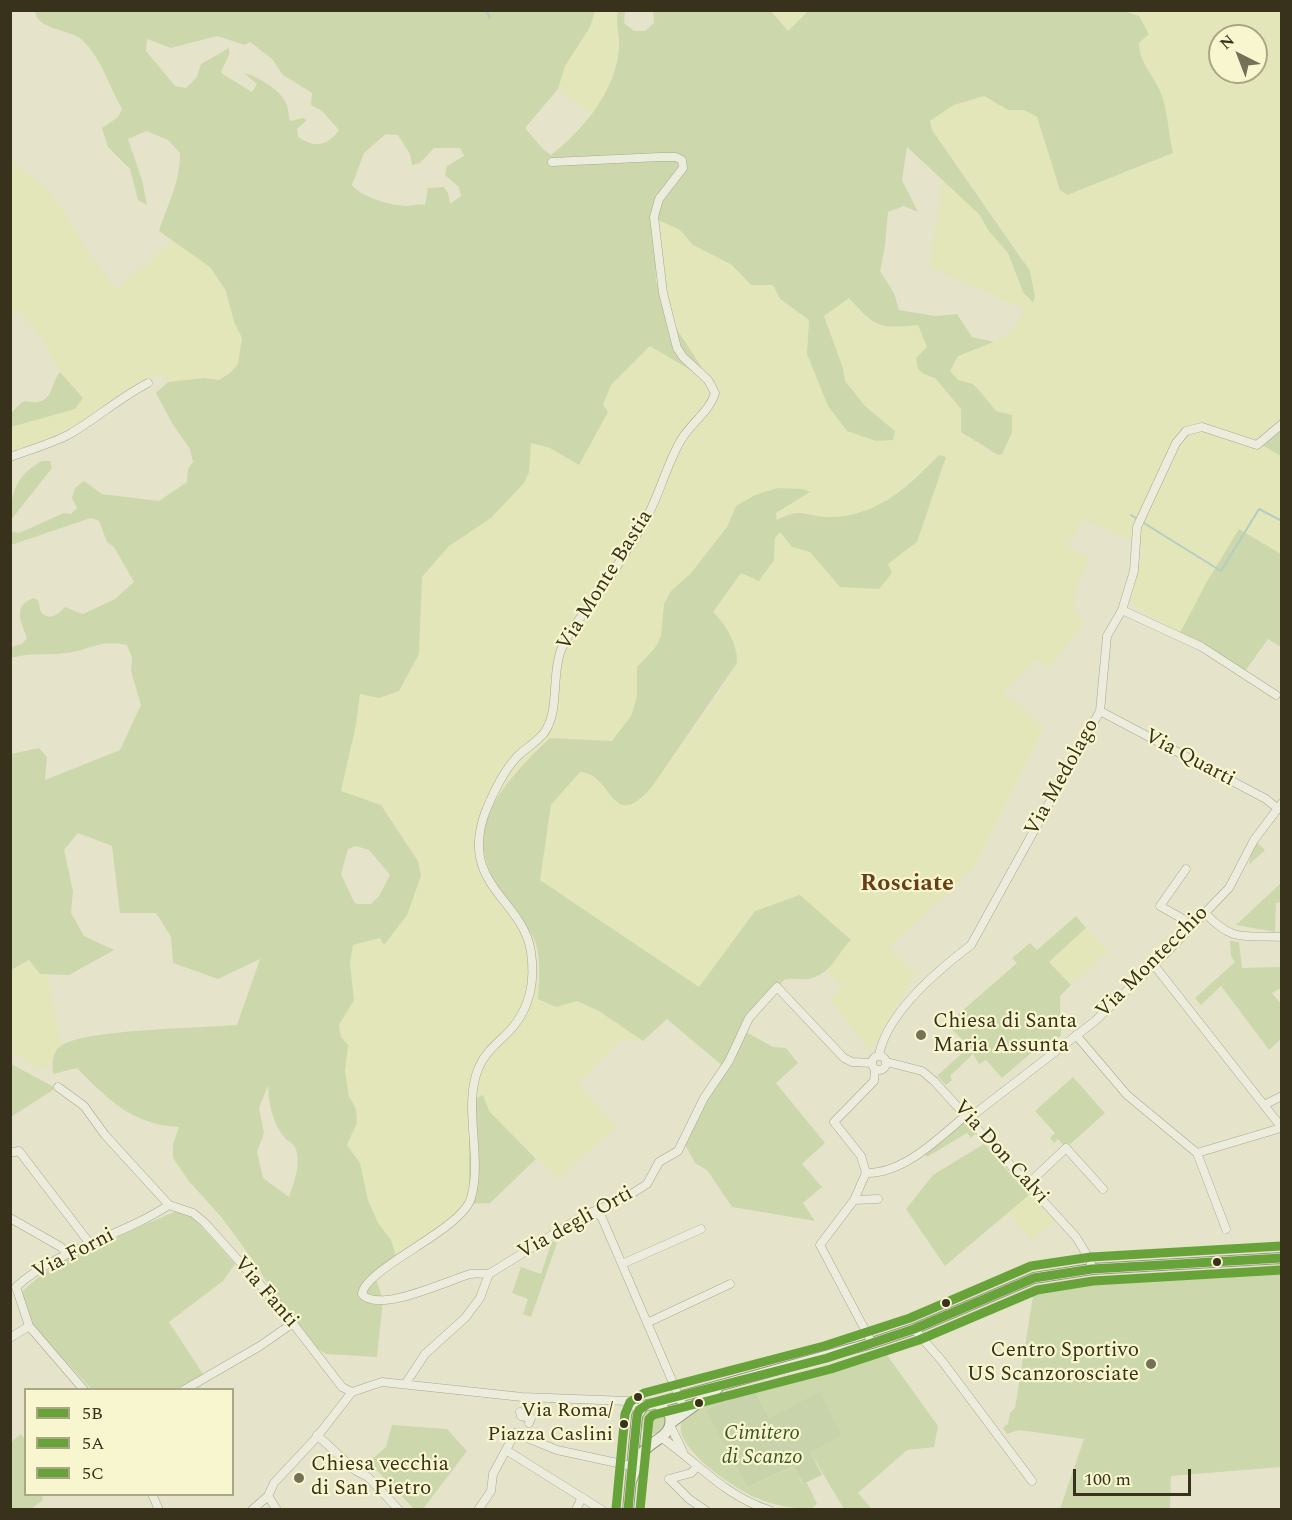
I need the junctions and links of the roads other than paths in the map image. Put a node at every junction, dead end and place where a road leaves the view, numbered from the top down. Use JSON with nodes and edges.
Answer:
{"nodes":[{"id":1,"x":552,"y":162,"type":"dead end"},
{"id":2,"x":148,"y":383,"type":"dead end"},
{"id":3,"x":1281,"y":424,"type":"edge"},
{"id":4,"x":10,"y":457,"type":"edge"},
{"id":5,"x":1122,"y":610,"type":"junction"},
{"id":6,"x":1276,"y":695,"type":"dead end"},
{"id":7,"x":1100,"y":711,"type":"junction"},
{"id":8,"x":1279,"y":806,"type":"edge"},
{"id":9,"x":1186,"y":869,"type":"dead end"},
{"id":10,"x":1205,"y":913,"type":"junction"},
{"id":11,"x":1191,"y":927,"type":"junction"},
{"id":12,"x":1281,"y":937,"type":"edge"},
{"id":13,"x":1154,"y":964,"type":"junction"},
{"id":14,"x":1076,"y":1035,"type":"junction"},
{"id":15,"x":879,"y":1055,"type":"junction"},
{"id":16,"x":887,"y":1062,"type":"junction"},
{"id":17,"x":874,"y":1066,"type":"junction"},
{"id":18,"x":58,"y":1087,"type":"dead end"},
{"id":19,"x":1281,"y":1096,"type":"edge"},
{"id":20,"x":1264,"y":1105,"type":"junction"},
{"id":21,"x":966,"y":1117,"type":"junction"},
{"id":22,"x":1281,"y":1128,"type":"edge"},
{"id":23,"x":10,"y":1153,"type":"edge"},
{"id":24,"x":1197,"y":1153,"type":"junction"},
{"id":25,"x":866,"y":1173,"type":"junction"},
{"id":26,"x":1028,"y":1184,"type":"junction"},
{"id":27,"x":1102,"y":1189,"type":"dead end"},
{"id":28,"x":878,"y":1199,"type":"dead end"},
{"id":29,"x":854,"y":1200,"type":"junction"},
{"id":30,"x":169,"y":1205,"type":"junction"},
{"id":31,"x":596,"y":1212,"type":"junction"},
{"id":32,"x":10,"y":1218,"type":"edge"},
{"id":33,"x":701,"y":1229,"type":"dead end"},
{"id":34,"x":1226,"y":1229,"type":"dead end"},
{"id":35,"x":91,"y":1245,"type":"junction"},
{"id":36,"x":67,"y":1254,"type":"junction"},
{"id":37,"x":1281,"y":1258,"type":"edge"},
{"id":38,"x":622,"y":1264,"type":"junction"},
{"id":39,"x":1092,"y":1269,"type":"junction"},
{"id":40,"x":489,"y":1274,"type":"junction"},
{"id":41,"x":730,"y":1284,"type":"dead end"},
{"id":42,"x":293,"y":1323,"type":"junction"},
{"id":43,"x":646,"y":1323,"type":"junction"},
{"id":44,"x":29,"y":1326,"type":"junction"},
{"id":45,"x":914,"y":1329,"type":"junction"},
{"id":46,"x":10,"y":1338,"type":"edge"},
{"id":47,"x":872,"y":1343,"type":"junction"},
{"id":48,"x":406,"y":1383,"type":"junction"},
{"id":49,"x":723,"y":1385,"type":"junction"},
{"id":50,"x":83,"y":1388,"type":"edge"},
{"id":51,"x":186,"y":1388,"type":"edge"},
{"id":52,"x":352,"y":1392,"type":"junction"},
{"id":53,"x":678,"y":1396,"type":"junction"},
{"id":54,"x":657,"y":1403,"type":"junction"},
{"id":55,"x":639,"y":1410,"type":"junction"},
{"id":56,"x":520,"y":1412,"type":"dead end"},
{"id":57,"x":683,"y":1413,"type":"junction"},
{"id":58,"x":530,"y":1423,"type":"dead end"},
{"id":59,"x":671,"y":1425,"type":"junction"},
{"id":60,"x":637,"y":1427,"type":"junction"},
{"id":61,"x":317,"y":1435,"type":"junction"},
{"id":62,"x":660,"y":1438,"type":"junction"},
{"id":63,"x":506,"y":1450,"type":"junction"},
{"id":64,"x":684,"y":1454,"type":"junction"},
{"id":65,"x":631,"y":1466,"type":"junction"},
{"id":66,"x":697,"y":1467,"type":"junction"},
{"id":67,"x":632,"y":1479,"type":"junction"},
{"id":68,"x":1032,"y":1481,"type":"dead end"},
{"id":69,"x":268,"y":1496,"type":"junction"},
{"id":70,"x":582,"y":1497,"type":"junction"},
{"id":71,"x":252,"y":1509,"type":"edge"},
{"id":72,"x":277,"y":1509,"type":"edge"},
{"id":73,"x":399,"y":1509,"type":"edge"},
{"id":74,"x":478,"y":1509,"type":"edge"},
{"id":75,"x":576,"y":1509,"type":"edge"},
{"id":76,"x":602,"y":1509,"type":"edge"},
{"id":77,"x":628,"y":1509,"type":"edge"},
{"id":78,"x":705,"y":1509,"type":"edge"},
{"id":79,"x":769,"y":1509,"type":"edge"}],
"edges":[{"from":1,"to":40,"type":"street","name":"Via Monte Bastia"},
{"from":2,"to":4,"type":"street"},
{"from":3,"to":5,"type":"street","name":"Via Medolago"},
{"from":5,"to":6,"type":"street"},
{"from":5,"to":7,"type":"street","name":"Via Medolago"},
{"from":7,"to":8,"type":"street","name":"Via Quarti"},
{"from":7,"to":15,"type":"street","name":"Via Medolago"},
{"from":8,"to":10,"type":"street","name":"Via Montecchio"},
{"from":9,"to":11,"type":"street"},
{"from":10,"to":11,"type":"street","name":"Via Montecchio"},
{"from":10,"to":12,"type":"street"},
{"from":11,"to":13,"type":"street","name":"Via Montecchio"},
{"from":13,"to":14,"type":"street","name":"Via Montecchio"},
{"from":13,"to":20,"type":"street"},
{"from":14,"to":21,"type":"street","name":"Via Montecchio"},
{"from":14,"to":24,"type":"street"},
{"from":15,"to":16,"type":"street"},
{"from":15,"to":17,"type":"street","name":"Via Medolago"},
{"from":16,"to":17,"type":"street"},
{"from":16,"to":21,"type":"street","name":"Via Don Calvi"},
{"from":17,"to":25,"type":"street","name":"Via Medolago"},
{"from":17,"to":31,"type":"street","name":"Via degli Orti"},
{"from":18,"to":30,"type":"street"},
{"from":19,"to":20,"type":"street"},
{"from":20,"to":22,"type":"street"},
{"from":21,"to":25,"type":"street","name":"Via Montecchio"},
{"from":21,"to":26,"type":"street","name":"Via Don Calvi"},
{"from":22,"to":24,"type":"street"},
{"from":23,"to":35,"type":"street"},
{"from":24,"to":34,"type":"street"},
{"from":25,"to":29,"type":"street"},
{"from":26,"to":27,"type":"street"},
{"from":26,"to":39,"type":"street","name":"Via Don Calvi"},
{"from":28,"to":29,"type":"street"},
{"from":29,"to":47,"type":"street"},
{"from":30,"to":35,"type":"street","name":"Via Forni"},
{"from":30,"to":42,"type":"street","name":"Via Fanti"},
{"from":31,"to":38,"type":"street"},
{"from":31,"to":40,"type":"street","name":"Via degli Orti"},
{"from":32,"to":36,"type":"street"},
{"from":33,"to":38,"type":"street"},
{"from":35,"to":36,"type":"street","name":"Via Forni"},
{"from":36,"to":44,"type":"street","name":"Via Forni"},
{"from":37,"to":39,"type":"street"},
{"from":38,"to":43,"type":"street"},
{"from":39,"to":45,"type":"street"},
{"from":40,"to":48,"type":"street"},
{"from":41,"to":43,"type":"street"},
{"from":42,"to":51,"type":"street"},
{"from":42,"to":52,"type":"street","name":"Via Fanti"},
{"from":43,"to":53,"type":"street"},
{"from":44,"to":46,"type":"street"},
{"from":44,"to":50,"type":"street"},
{"from":45,"to":47,"type":"street"},
{"from":45,"to":68,"type":"street"},
{"from":47,"to":49,"type":"street"},
{"from":48,"to":52,"type":"street"},
{"from":48,"to":55,"type":"street"},
{"from":49,"to":53,"type":"street"},
{"from":49,"to":57,"type":"street"},
{"from":52,"to":61,"type":"street"},
{"from":53,"to":54,"type":"street"},
{"from":53,"to":57,"type":"street"},
{"from":54,"to":55,"type":"street"},
{"from":54,"to":59,"type":"street"},
{"from":55,"to":60,"type":"street"},
{"from":56,"to":58,"type":"street"},
{"from":57,"to":59,"type":"street"},
{"from":59,"to":62,"type":"street"},
{"from":59,"to":64,"type":"street"},
{"from":60,"to":62,"type":"street"},
{"from":60,"to":65,"type":"street"},
{"from":61,"to":69,"type":"street"},
{"from":61,"to":73,"type":"street"},
{"from":62,"to":64,"type":"street"},
{"from":62,"to":67,"type":"street"},
{"from":63,"to":65,"type":"street"},
{"from":63,"to":70,"type":"street"},
{"from":63,"to":74,"type":"street"},
{"from":64,"to":66,"type":"street"},
{"from":65,"to":67,"type":"street"},
{"from":66,"to":78,"type":"street"},
{"from":66,"to":79,"type":"street"},
{"from":67,"to":77,"type":"street"},
{"from":69,"to":71,"type":"street"},
{"from":69,"to":72,"type":"street"},
{"from":70,"to":75,"type":"street"},
{"from":70,"to":76,"type":"street"}]}
